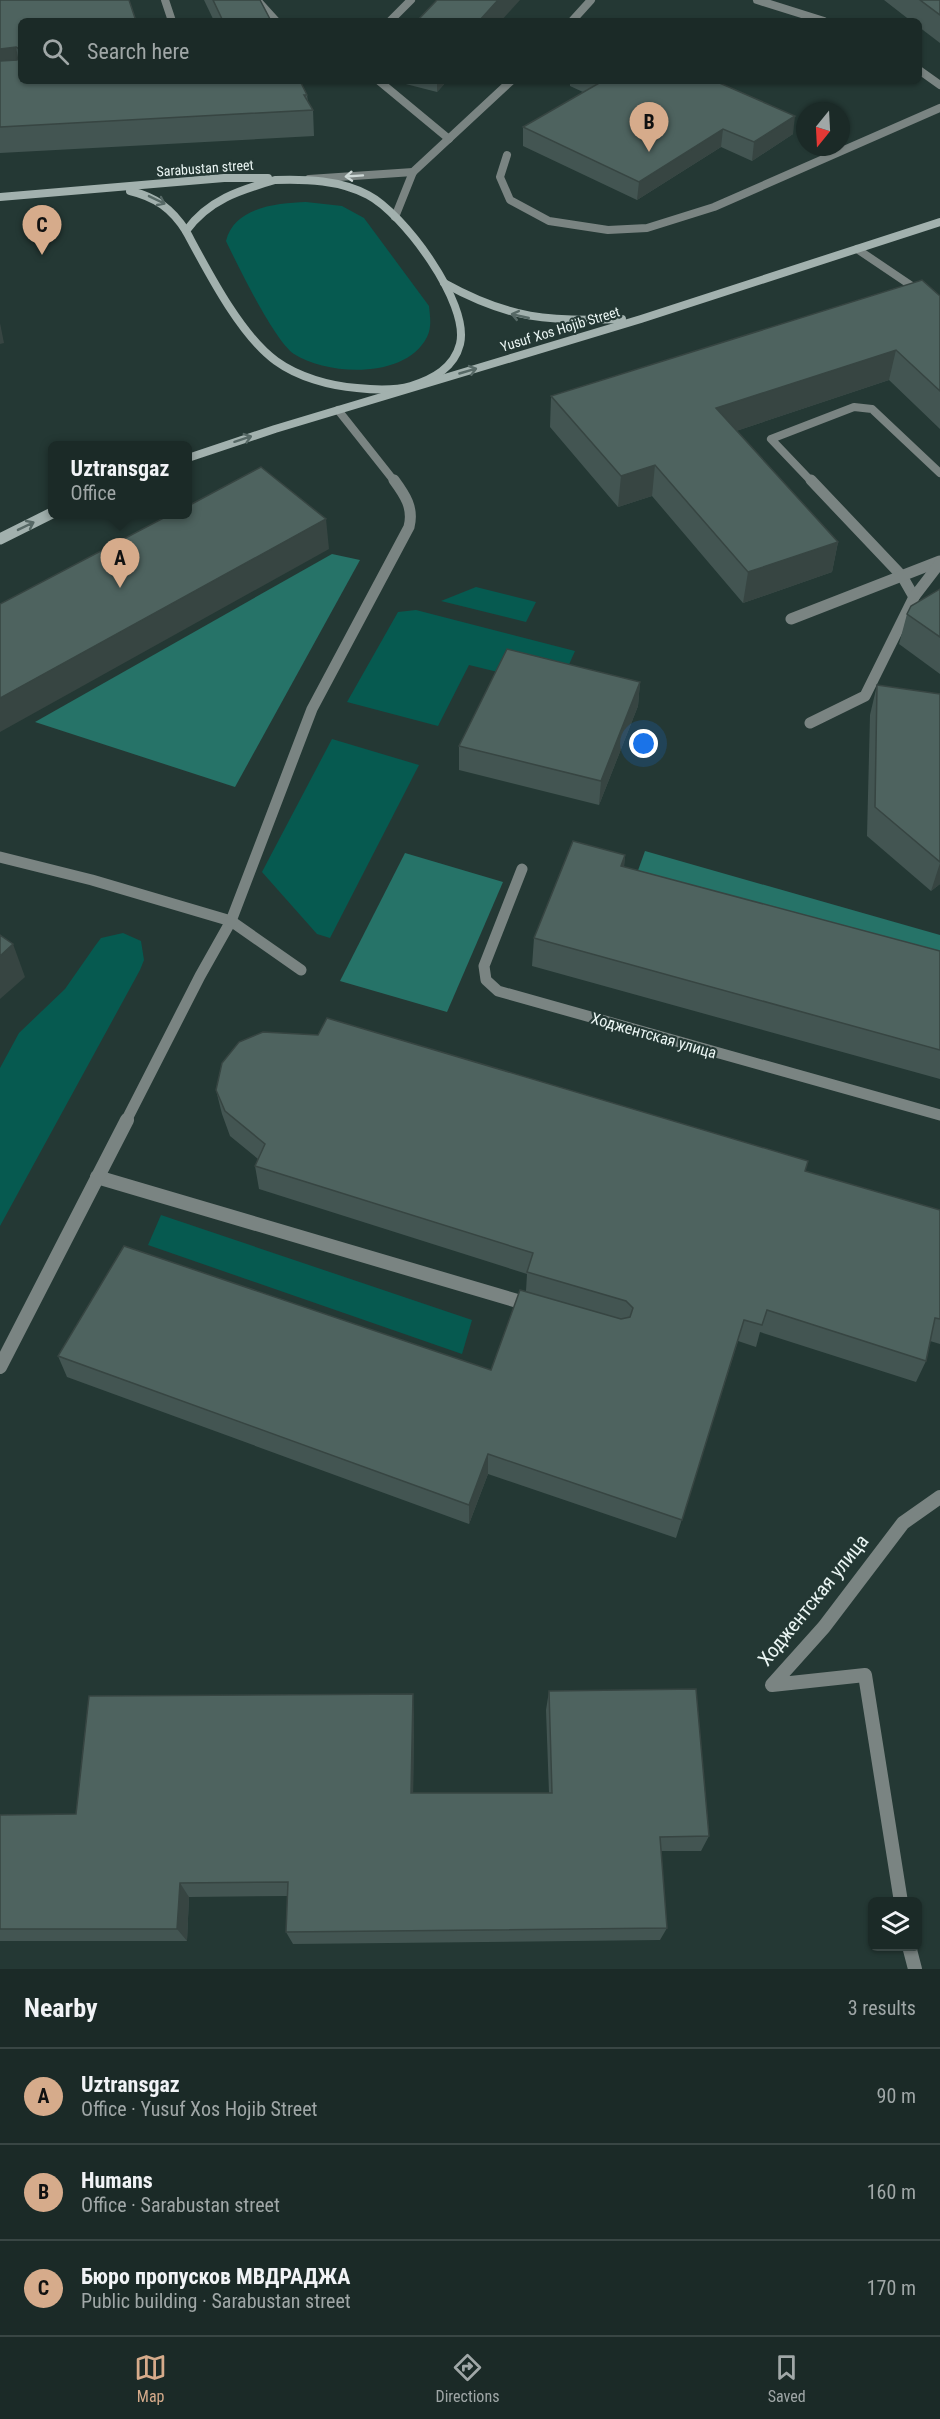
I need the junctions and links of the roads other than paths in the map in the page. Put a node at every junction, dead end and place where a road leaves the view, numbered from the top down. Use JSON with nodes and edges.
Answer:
{"nodes":[{"id":1,"x":165,"y":0,"type":"edge"},
{"id":2,"x":258,"y":0,"type":"edge"},
{"id":3,"x":411,"y":0,"type":"edge"},
{"id":4,"x":591,"y":0,"type":"edge"},
{"id":5,"x":757,"y":0,"type":"edge"},
{"id":6,"x":171,"y":18,"type":"edge"},
{"id":7,"x":273,"y":18,"type":"edge"},
{"id":8,"x":393,"y":18,"type":"edge"},
{"id":9,"x":575,"y":18,"type":"edge"},
{"id":10,"x":814,"y":18,"type":"edge"},
{"id":11,"x":922,"y":72,"type":"edge"},
{"id":12,"x":383,"y":84,"type":"edge"},
{"id":13,"x":508,"y":84,"type":"edge"},
{"id":14,"x":940,"y":85,"type":"edge"},
{"id":15,"x":940,"y":108,"type":"edge"},
{"id":16,"x":449,"y":139,"type":"junction"},
{"id":17,"x":507,"y":155,"type":"dead end"},
{"id":18,"x":413,"y":172,"type":"junction"},
{"id":19,"x":295,"y":180,"type":"junction"},
{"id":20,"x":114,"y":189,"type":"junction"},
{"id":21,"x":0,"y":197,"type":"edge"},
{"id":22,"x":396,"y":217,"type":"junction"},
{"id":23,"x":940,"y":222,"type":"edge"},
{"id":24,"x":186,"y":231,"type":"junction"},
{"id":25,"x":857,"y":249,"type":"junction"},
{"id":26,"x":444,"y":283,"type":"junction"},
{"id":27,"x":940,"y":305,"type":"edge"},
{"id":28,"x":641,"y":319,"type":"junction"},
{"id":29,"x":412,"y":388,"type":"junction"},
{"id":30,"x":338,"y":410,"type":"junction"},
{"id":31,"x":192,"y":457,"type":"edge"},
{"id":32,"x":940,"y":473,"type":"edge"},
{"id":33,"x":48,"y":515,"type":"edge"},
{"id":34,"x":0,"y":539,"type":"edge"},
{"id":35,"x":940,"y":562,"type":"edge"},
{"id":36,"x":902,"y":576,"type":"junction"},
{"id":37,"x":914,"y":597,"type":"junction"},
{"id":38,"x":791,"y":619,"type":"dead end"},
{"id":39,"x":810,"y":723,"type":"dead end"},
{"id":40,"x":0,"y":857,"type":"edge"},
{"id":41,"x":522,"y":869,"type":"dead end"},
{"id":42,"x":231,"y":921,"type":"junction"},
{"id":43,"x":301,"y":970,"type":"dead end"},
{"id":44,"x":940,"y":1115,"type":"edge"},
{"id":45,"x":97,"y":1177,"type":"junction"},
{"id":46,"x":541,"y":1308,"type":"edge"},
{"id":47,"x":0,"y":1367,"type":"edge"},
{"id":48,"x":940,"y":1497,"type":"edge"},
{"id":49,"x":901,"y":1897,"type":"edge"},
{"id":50,"x":910,"y":1951,"type":"edge"},
{"id":51,"x":915,"y":1969,"type":"edge"}],
"edges":[{"from":1,"to":6,"type":"street"},
{"from":2,"to":7,"type":"street"},
{"from":3,"to":8,"type":"street"},
{"from":4,"to":9,"type":"street"},
{"from":5,"to":10,"type":"street"},
{"from":11,"to":14,"type":"street"},
{"from":12,"to":16,"type":"street"},
{"from":13,"to":16,"type":"street"},
{"from":15,"to":17,"type":"street"},
{"from":16,"to":18,"type":"street"},
{"from":18,"to":19,"type":"street","name":"Sarabustan street","one_way":true},
{"from":18,"to":22,"type":"street"},
{"from":19,"to":20,"type":"main road","name":"Sarabustan street"},
{"from":19,"to":22,"type":"main road"},
{"from":19,"to":24,"type":"main road"},
{"from":20,"to":21,"type":"main road","name":"Sarabustan street"},
{"from":20,"to":24,"type":"main road","one_way":true},
{"from":22,"to":26,"type":"main road"},
{"from":23,"to":25,"type":"main road","name":"Yusuf Xos Hojib Street"},
{"from":24,"to":29,"type":"main road"},
{"from":25,"to":27,"type":"street"},
{"from":25,"to":28,"type":"main road","name":"Yusuf Xos Hojib Street"},
{"from":28,"to":26,"type":"main road","one_way":true},
{"from":26,"to":29,"type":"main road"},
{"from":29,"to":28,"type":"main road","name":"Yusuf Xos Hojib Street","one_way":true},
{"from":29,"to":30,"type":"main road","name":"Yusuf Xos Hojib Street"},
{"from":31,"to":30,"type":"main road","name":"Yusuf Xos Hojib Street","one_way":true},
{"from":30,"to":42,"type":"street"},
{"from":32,"to":36,"type":"street"},
{"from":34,"to":33,"type":"main road","one_way":true},
{"from":35,"to":36,"type":"street"},
{"from":35,"to":37,"type":"street"},
{"from":36,"to":37,"type":"street"},
{"from":36,"to":38,"type":"street"},
{"from":37,"to":39,"type":"street"},
{"from":40,"to":42,"type":"street"},
{"from":41,"to":44,"type":"street","name":"Ходжентская улица"},
{"from":42,"to":43,"type":"street"},
{"from":42,"to":45,"type":"street"},
{"from":45,"to":46,"type":"street"},
{"from":45,"to":47,"type":"street"},
{"from":48,"to":49,"type":"street","name":"Ходжентская улица"},
{"from":50,"to":51,"type":"street"}]}
